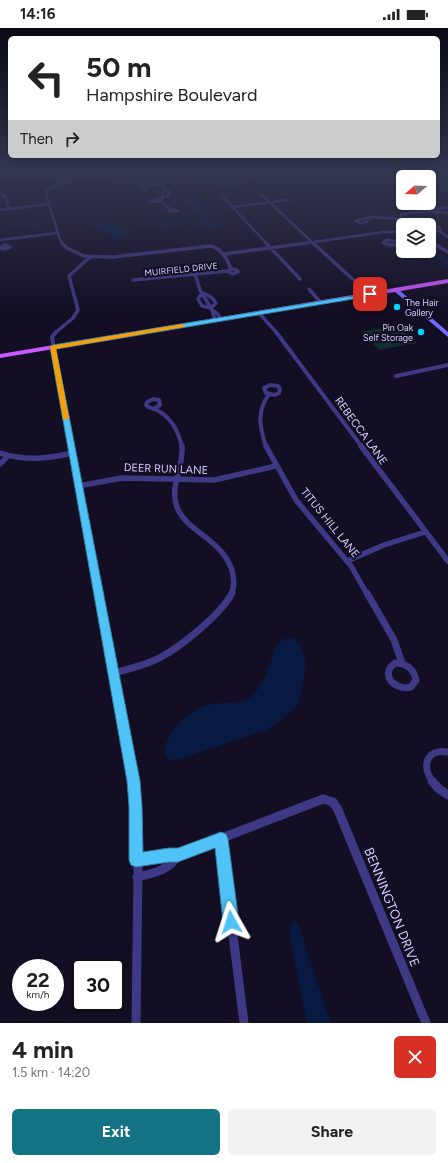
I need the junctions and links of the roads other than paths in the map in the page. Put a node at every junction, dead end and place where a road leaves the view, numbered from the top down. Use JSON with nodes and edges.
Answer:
{"nodes":[{"id":1,"x":53,"y":219,"type":"edge"},
{"id":2,"x":244,"y":219,"type":"edge"},
{"id":3,"x":289,"y":219,"type":"edge"},
{"id":4,"x":436,"y":230,"type":"edge"},
{"id":5,"x":396,"y":231,"type":"edge"},
{"id":6,"x":57,"y":233,"type":"junction"},
{"id":7,"x":448,"y":237,"type":"edge"},
{"id":8,"x":0,"y":240,"type":"edge"},
{"id":9,"x":5,"y":240,"type":"junction"},
{"id":10,"x":313,"y":242,"type":"junction"},
{"id":11,"x":403,"y":243,"type":"edge"},
{"id":12,"x":436,"y":244,"type":"edge"},
{"id":13,"x":5,"y":245,"type":"dead end"},
{"id":14,"x":448,"y":247,"type":"edge"},
{"id":15,"x":270,"y":248,"type":"junction"},
{"id":16,"x":442,"y":248,"type":"junction"},
{"id":17,"x":448,"y":252,"type":"edge"},
{"id":18,"x":224,"y":254,"type":"junction"},
{"id":19,"x":90,"y":257,"type":"junction"},
{"id":20,"x":195,"y":274,"type":"junction"},
{"id":21,"x":300,"y":279,"type":"dead end"},
{"id":22,"x":133,"y":280,"type":"dead end"},
{"id":23,"x":448,"y":281,"type":"edge"},
{"id":24,"x":309,"y":289,"type":"dead end"},
{"id":25,"x":396,"y":290,"type":"junction"},
{"id":26,"x":202,"y":294,"type":"junction"},
{"id":27,"x":370,"y":294,"type":"junction"},
{"id":28,"x":321,"y":303,"type":"junction"},
{"id":29,"x":211,"y":309,"type":"junction"},
{"id":30,"x":259,"y":313,"type":"junction"},
{"id":31,"x":218,"y":320,"type":"junction"},
{"id":32,"x":448,"y":335,"type":"edge"},
{"id":33,"x":53,"y":347,"type":"junction"},
{"id":34,"x":0,"y":356,"type":"edge"},
{"id":35,"x":448,"y":365,"type":"edge"},
{"id":36,"x":396,"y":376,"type":"dead end"},
{"id":37,"x":269,"y":394,"type":"dead end"},
{"id":38,"x":155,"y":408,"type":"dead end"},
{"id":39,"x":0,"y":453,"type":"edge"},
{"id":40,"x":72,"y":453,"type":"junction"},
{"id":41,"x":8,"y":456,"type":"junction"},
{"id":42,"x":0,"y":464,"type":"edge"},
{"id":43,"x":276,"y":466,"type":"junction"},
{"id":44,"x":177,"y":480,"type":"junction"},
{"id":45,"x":78,"y":486,"type":"junction"},
{"id":46,"x":425,"y":532,"type":"junction"},
{"id":47,"x":347,"y":561,"type":"junction"},
{"id":48,"x":448,"y":562,"type":"edge"},
{"id":49,"x":402,"y":663,"type":"dead end"},
{"id":50,"x":114,"y":674,"type":"junction"},
{"id":51,"x":448,"y":752,"type":"edge"},
{"id":52,"x":448,"y":796,"type":"edge"},
{"id":53,"x":221,"y":839,"type":"junction"},
{"id":54,"x":178,"y":855,"type":"junction"},
{"id":55,"x":136,"y":860,"type":"junction"},
{"id":56,"x":137,"y":877,"type":"junction"},
{"id":57,"x":136,"y":1023,"type":"edge"},
{"id":58,"x":244,"y":1023,"type":"edge"},
{"id":59,"x":426,"y":1023,"type":"edge"}],
"edges":[{"from":1,"to":6,"type":"street"},
{"from":2,"to":15,"type":"street"},
{"from":3,"to":10,"type":"street"},
{"from":4,"to":7,"type":"street"},
{"from":5,"to":10,"type":"street"},
{"from":6,"to":9,"type":"street"},
{"from":6,"to":19,"type":"street"},
{"from":8,"to":9,"type":"street"},
{"from":9,"to":13,"type":"street"},
{"from":10,"to":15,"type":"street"},
{"from":10,"to":27,"type":"street"},
{"from":11,"to":11,"type":"street"},
{"from":12,"to":16,"type":"street"},
{"from":14,"to":16,"type":"street"},
{"from":15,"to":18,"type":"street"},
{"from":15,"to":21,"type":"street"},
{"from":16,"to":17,"type":"street"},
{"from":18,"to":19,"type":"street"},
{"from":18,"to":20,"type":"street","name":"MUIRFIELD DRIVE"},
{"from":19,"to":33,"type":"street"},
{"from":20,"to":22,"type":"street","name":"MUIRFIELD DRIVE"},
{"from":20,"to":26,"type":"street"},
{"from":23,"to":25,"type":"main road"},
{"from":24,"to":28,"type":"street"},
{"from":25,"to":27,"type":"main road"},
{"from":25,"to":32,"type":"street"},
{"from":26,"to":29,"type":"street"},
{"from":26,"to":29,"type":"street"},
{"from":26,"to":29,"type":"street"},
{"from":27,"to":28,"type":"main road"},
{"from":28,"to":30,"type":"main road"},
{"from":29,"to":31,"type":"street"},
{"from":29,"to":31,"type":"street"},
{"from":30,"to":31,"type":"main road"},
{"from":30,"to":46,"type":"street","name":"REBECCA LANE"},
{"from":31,"to":33,"type":"main road"},
{"from":33,"to":34,"type":"main road"},
{"from":33,"to":40,"type":"street"},
{"from":35,"to":36,"type":"street"},
{"from":37,"to":43,"type":"street","name":"TITUS HILL LANE"},
{"from":38,"to":44,"type":"street"},
{"from":39,"to":41,"type":"street"},
{"from":40,"to":41,"type":"street"},
{"from":40,"to":45,"type":"street"},
{"from":41,"to":42,"type":"street"},
{"from":43,"to":44,"type":"street","name":"DEER RUN LANE"},
{"from":43,"to":47,"type":"street","name":"TITUS HILL LANE"},
{"from":44,"to":45,"type":"street","name":"DEER RUN LANE"},
{"from":44,"to":50,"type":"street"},
{"from":45,"to":50,"type":"street"},
{"from":46,"to":47,"type":"street"},
{"from":46,"to":48,"type":"street","name":"REBECCA LANE"},
{"from":47,"to":49,"type":"street","name":"TITUS HILL LANE"},
{"from":50,"to":55,"type":"street"},
{"from":51,"to":52,"type":"street"},
{"from":53,"to":54,"type":"street"},
{"from":53,"to":58,"type":"street"},
{"from":53,"to":59,"type":"street","name":"BENNINGTON DRIVE"},
{"from":54,"to":55,"type":"street"},
{"from":54,"to":56,"type":"street"},
{"from":55,"to":56,"type":"street"},
{"from":56,"to":57,"type":"street"}]}
